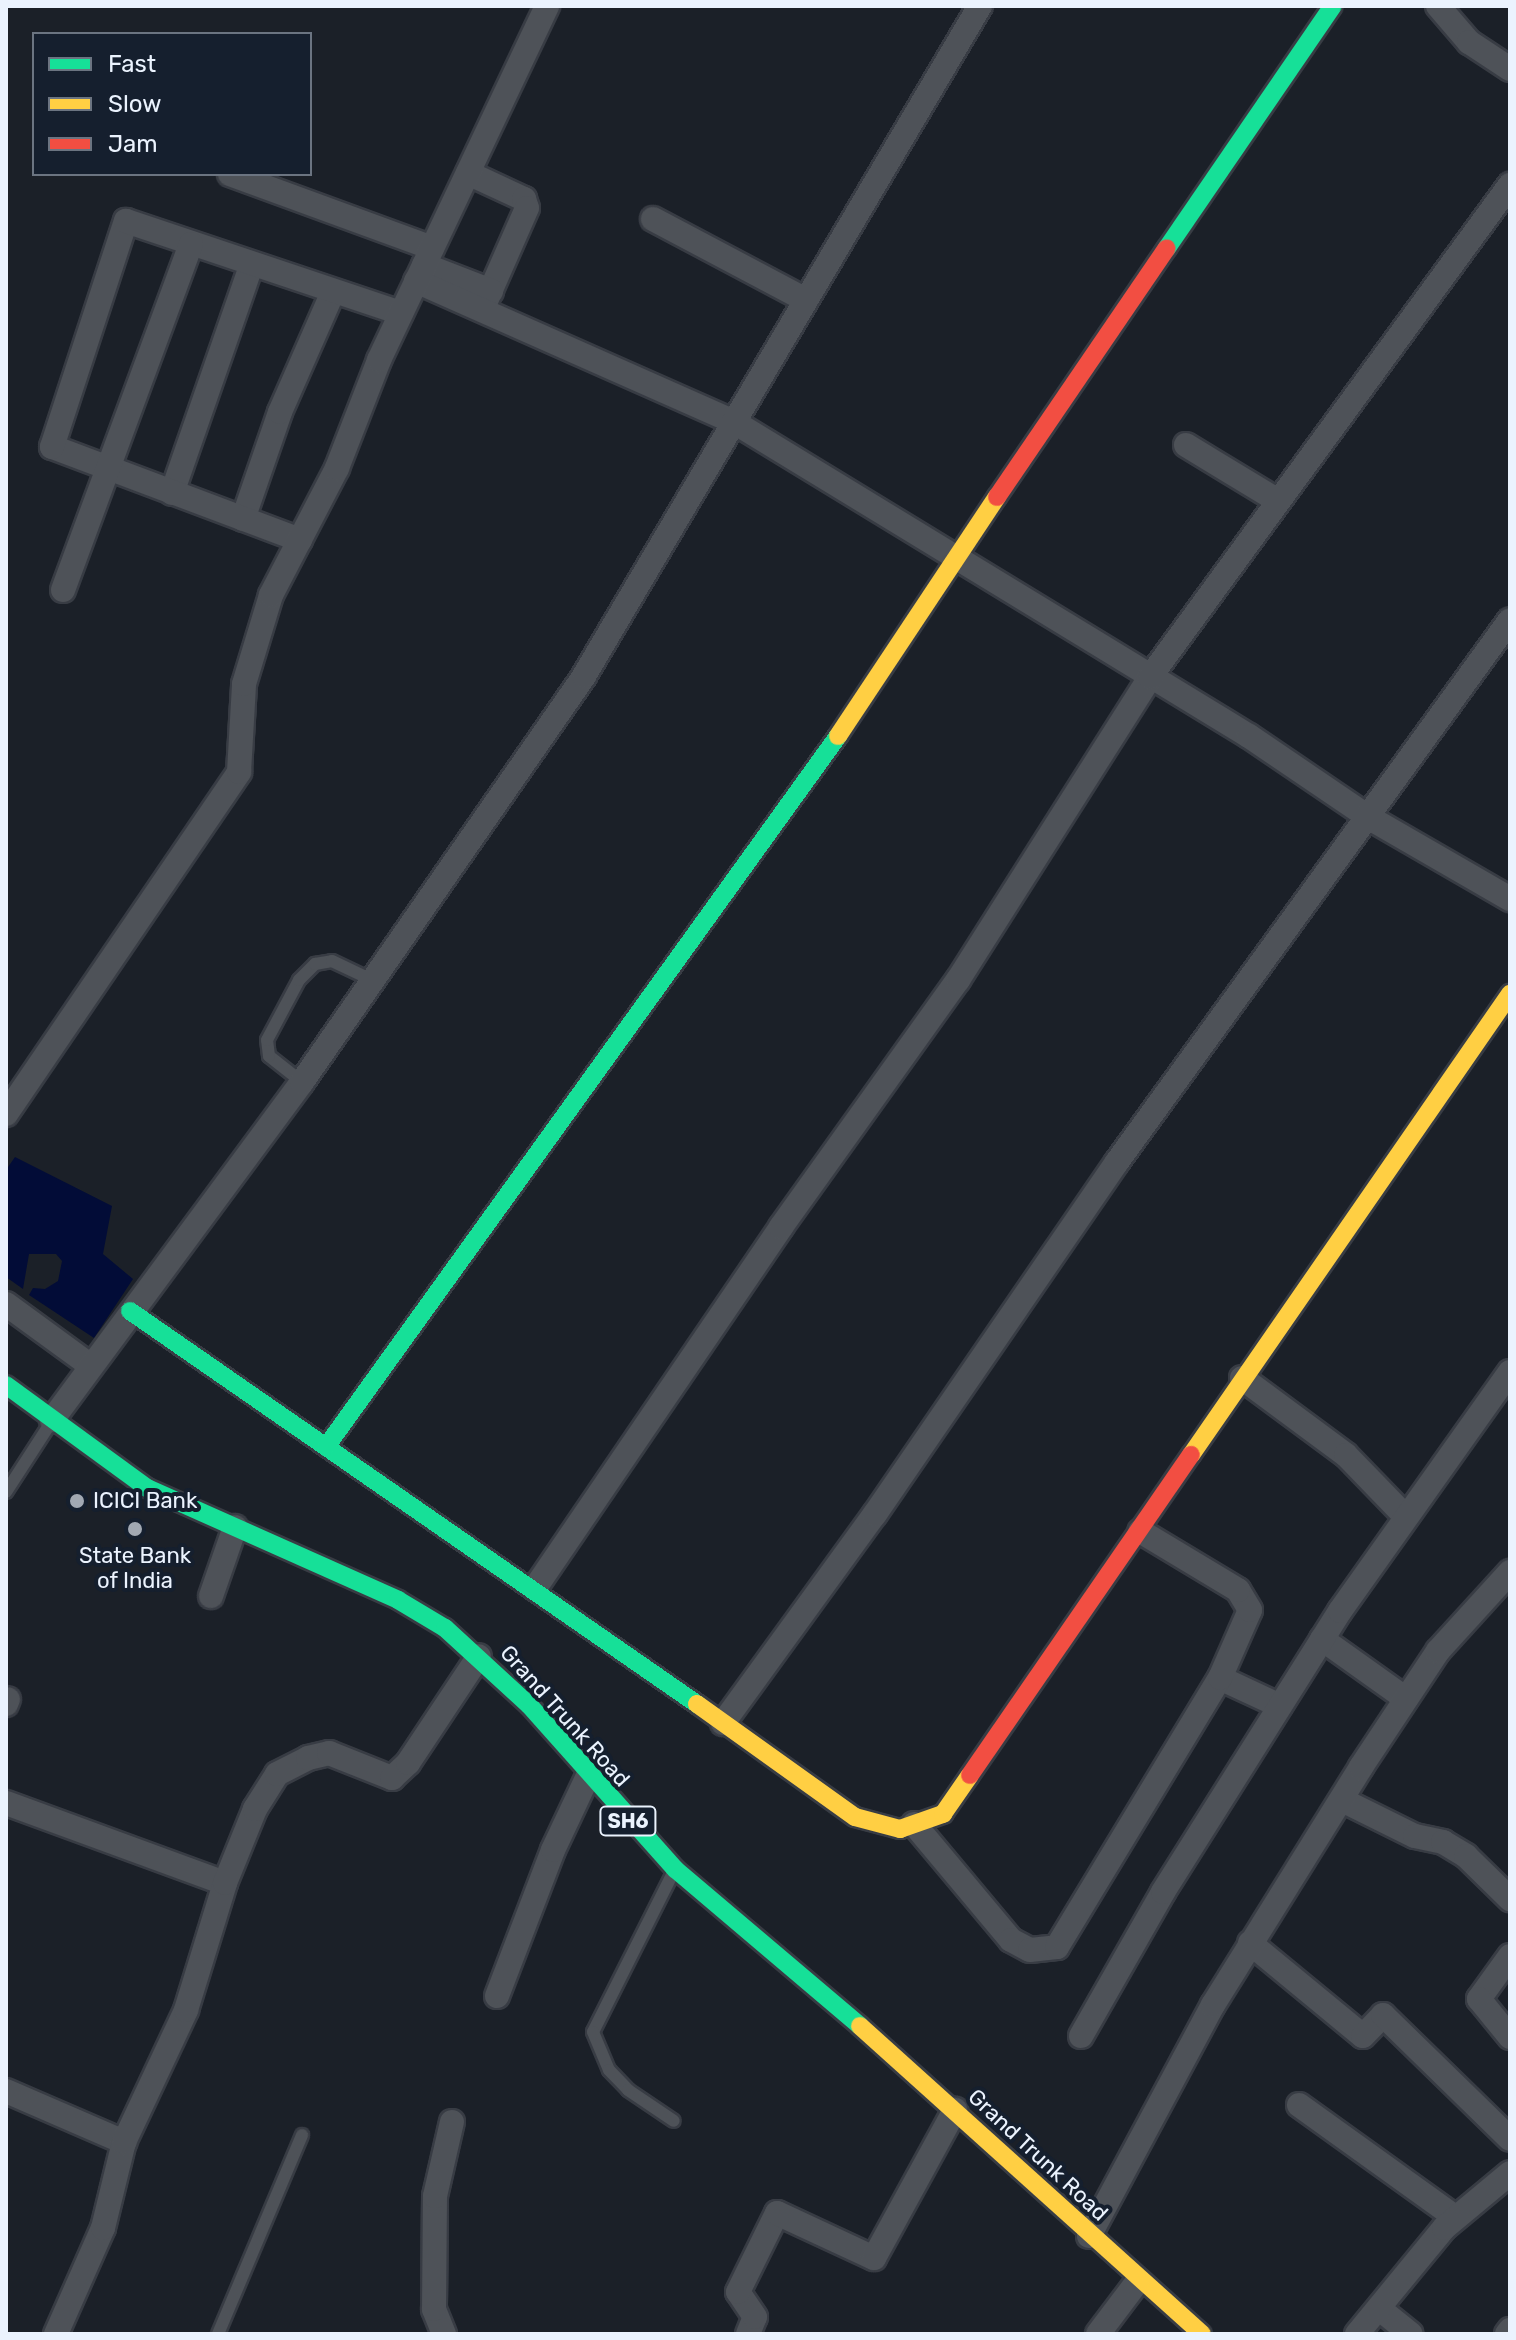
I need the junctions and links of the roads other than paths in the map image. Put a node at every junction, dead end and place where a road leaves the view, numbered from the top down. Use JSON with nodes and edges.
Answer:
{"nodes":[{"id":1,"x":547,"y":6,"type":"edge"},
{"id":2,"x":980,"y":6,"type":"edge"},
{"id":3,"x":1333,"y":6,"type":"edge"},
{"id":4,"x":1438,"y":6,"type":"edge"},
{"id":5,"x":1510,"y":69,"type":"edge"},
{"id":6,"x":468,"y":173,"type":"junction"},
{"id":7,"x":234,"y":176,"type":"edge"},
{"id":8,"x":1506,"y":198,"type":"edge"},
{"id":9,"x":653,"y":219,"type":"dead end"},
{"id":10,"x":191,"y":244,"type":"junction"},
{"id":11,"x":424,"y":265,"type":"junction"},
{"id":12,"x":251,"y":266,"type":"junction"},
{"id":13,"x":333,"y":292,"type":"junction"},
{"id":14,"x":806,"y":300,"type":"junction"},
{"id":15,"x":487,"y":301,"type":"junction"},
{"id":16,"x":401,"y":313,"type":"junction"},
{"id":17,"x":734,"y":422,"type":"junction"},
{"id":18,"x":1186,"y":445,"type":"dead end"},
{"id":19,"x":105,"y":467,"type":"junction"},
{"id":20,"x":172,"y":493,"type":"junction"},
{"id":21,"x":1278,"y":501,"type":"junction"},
{"id":22,"x":243,"y":519,"type":"junction"},
{"id":23,"x":300,"y":540,"type":"junction"},
{"id":24,"x":957,"y":562,"type":"junction"},
{"id":25,"x":63,"y":590,"type":"dead end"},
{"id":26,"x":1510,"y":620,"type":"edge"},
{"id":27,"x":1150,"y":677,"type":"junction"},
{"id":28,"x":1368,"y":817,"type":"junction"},
{"id":29,"x":1510,"y":899,"type":"edge"},
{"id":30,"x":372,"y":980,"type":"junction"},
{"id":31,"x":1510,"y":994,"type":"edge"},
{"id":32,"x":302,"y":1082,"type":"junction"},
{"id":33,"x":6,"y":1114,"type":"edge"},
{"id":34,"x":6,"y":1304,"type":"edge"},
{"id":35,"x":130,"y":1311,"type":"junction"},
{"id":36,"x":91,"y":1366,"type":"junction"},
{"id":37,"x":1510,"y":1372,"type":"edge"},
{"id":38,"x":1242,"y":1378,"type":"junction"},
{"id":39,"x":6,"y":1385,"type":"edge"},
{"id":40,"x":52,"y":1420,"type":"junction"},
{"id":41,"x":326,"y":1447,"type":"junction"},
{"id":42,"x":6,"y":1492,"type":"edge"},
{"id":43,"x":1404,"y":1515,"type":"junction"},
{"id":44,"x":235,"y":1527,"type":"junction"},
{"id":45,"x":1140,"y":1531,"type":"junction"},
{"id":46,"x":1510,"y":1572,"type":"edge"},
{"id":47,"x":535,"y":1588,"type":"junction"},
{"id":48,"x":211,"y":1596,"type":"dead end"},
{"id":49,"x":1322,"y":1639,"type":"junction"},
{"id":50,"x":479,"y":1656,"type":"junction"},
{"id":51,"x":1220,"y":1678,"type":"junction"},
{"id":52,"x":1406,"y":1699,"type":"junction"},
{"id":53,"x":1280,"y":1706,"type":"junction"},
{"id":54,"x":723,"y":1723,"type":"junction"},
{"id":55,"x":588,"y":1776,"type":"junction"},
{"id":56,"x":1342,"y":1800,"type":"junction"},
{"id":57,"x":6,"y":1803,"type":"edge"},
{"id":58,"x":914,"y":1824,"type":"junction"},
{"id":59,"x":675,"y":1869,"type":"junction"},
{"id":60,"x":225,"y":1883,"type":"junction"},
{"id":61,"x":1510,"y":1899,"type":"edge"},
{"id":62,"x":1250,"y":1943,"type":"junction"},
{"id":63,"x":1510,"y":1956,"type":"edge"},
{"id":64,"x":497,"y":1996,"type":"dead end"},
{"id":65,"x":1081,"y":2036,"type":"dead end"},
{"id":66,"x":1510,"y":2037,"type":"edge"},
{"id":67,"x":6,"y":2091,"type":"edge"},
{"id":68,"x":1299,"y":2105,"type":"dead end"},
{"id":69,"x":955,"y":2110,"type":"junction"},
{"id":70,"x":674,"y":2121,"type":"dead end"},
{"id":71,"x":452,"y":2122,"type":"dead end"},
{"id":72,"x":302,"y":2135,"type":"dead end"},
{"id":73,"x":1510,"y":2139,"type":"edge"},
{"id":74,"x":124,"y":2142,"type":"junction"},
{"id":75,"x":1510,"y":2173,"type":"edge"},
{"id":76,"x":1455,"y":2217,"type":"junction"},
{"id":77,"x":1089,"y":2236,"type":"junction"},
{"id":78,"x":1138,"y":2281,"type":"junction"},
{"id":79,"x":1381,"y":2310,"type":"junction"},
{"id":80,"x":56,"y":2334,"type":"edge"},
{"id":81,"x":218,"y":2334,"type":"edge"},
{"id":82,"x":444,"y":2334,"type":"edge"},
{"id":83,"x":748,"y":2334,"type":"edge"},
{"id":84,"x":1098,"y":2334,"type":"edge"},
{"id":85,"x":1202,"y":2334,"type":"edge"},
{"id":86,"x":1357,"y":2334,"type":"edge"},
{"id":87,"x":1411,"y":2334,"type":"edge"}],
"edges":[{"from":1,"to":6,"type":"street"},
{"from":2,"to":14,"type":"street"},
{"from":3,"to":24,"type":"street"},
{"from":4,"to":5,"type":"street"},
{"from":6,"to":11,"type":"street"},
{"from":6,"to":15,"type":"street"},
{"from":7,"to":11,"type":"street"},
{"from":8,"to":21,"type":"street"},
{"from":9,"to":14,"type":"street"},
{"from":10,"to":12,"type":"street"},
{"from":10,"to":19,"type":"street"},
{"from":10,"to":19,"type":"street"},
{"from":11,"to":15,"type":"street"},
{"from":11,"to":16,"type":"street"},
{"from":12,"to":13,"type":"street"},
{"from":12,"to":20,"type":"street"},
{"from":13,"to":16,"type":"street"},
{"from":13,"to":22,"type":"street"},
{"from":14,"to":17,"type":"street"},
{"from":15,"to":17,"type":"street"},
{"from":16,"to":23,"type":"street"},
{"from":17,"to":24,"type":"street"},
{"from":17,"to":30,"type":"street"},
{"from":18,"to":21,"type":"street"},
{"from":19,"to":20,"type":"street"},
{"from":19,"to":25,"type":"street"},
{"from":20,"to":22,"type":"street"},
{"from":21,"to":27,"type":"street"},
{"from":22,"to":23,"type":"street"},
{"from":23,"to":33,"type":"street"},
{"from":24,"to":27,"type":"street"},
{"from":24,"to":41,"type":"street"},
{"from":26,"to":28,"type":"street"},
{"from":27,"to":28,"type":"street"},
{"from":27,"to":47,"type":"street"},
{"from":28,"to":29,"type":"street"},
{"from":28,"to":54,"type":"street"},
{"from":30,"to":32,"type":"street"},
{"from":30,"to":32,"type":"lane"},
{"from":31,"to":38,"type":"street"},
{"from":32,"to":35,"type":"street"},
{"from":34,"to":36,"type":"street"},
{"from":35,"to":36,"type":"street"},
{"from":35,"to":41,"type":"street"},
{"from":36,"to":40,"type":"street"},
{"from":37,"to":43,"type":"street"},
{"from":38,"to":43,"type":"street"},
{"from":38,"to":45,"type":"street"},
{"from":39,"to":40,"type":"street","name":"Grand Trunk Road","number":"SH6"},
{"from":40,"to":42,"type":"lane"},
{"from":40,"to":44,"type":"street","name":"Grand Trunk Road","number":"SH6"},
{"from":41,"to":47,"type":"street"},
{"from":43,"to":49,"type":"street"},
{"from":44,"to":48,"type":"street"},
{"from":44,"to":50,"type":"street","name":"Grand Trunk Road","number":"SH6"},
{"from":45,"to":51,"type":"street"},
{"from":45,"to":58,"type":"street"},
{"from":46,"to":52,"type":"street"},
{"from":47,"to":54,"type":"street"},
{"from":49,"to":52,"type":"street"},
{"from":49,"to":53,"type":"street"},
{"from":50,"to":55,"type":"street","name":"Grand Trunk Road","number":"SH6"},
{"from":50,"to":60,"type":"street"},
{"from":51,"to":53,"type":"street"},
{"from":51,"to":58,"type":"street"},
{"from":52,"to":56,"type":"street"},
{"from":53,"to":65,"type":"street"},
{"from":54,"to":58,"type":"street"},
{"from":55,"to":59,"type":"street","name":"Grand Trunk Road","number":"SH6"},
{"from":55,"to":64,"type":"street"},
{"from":56,"to":61,"type":"street"},
{"from":56,"to":62,"type":"street"},
{"from":57,"to":60,"type":"street"},
{"from":59,"to":69,"type":"street","name":"Grand Trunk Road","number":"SH6"},
{"from":59,"to":70,"type":"lane"},
{"from":60,"to":74,"type":"street"},
{"from":62,"to":73,"type":"street"},
{"from":62,"to":77,"type":"street"},
{"from":63,"to":66,"type":"street"},
{"from":67,"to":74,"type":"street"},
{"from":68,"to":76,"type":"street"},
{"from":69,"to":77,"type":"street","name":"Grand Trunk Road","number":"SH6"},
{"from":69,"to":83,"type":"street"},
{"from":71,"to":82,"type":"street"},
{"from":72,"to":81,"type":"lane"},
{"from":74,"to":80,"type":"street"},
{"from":75,"to":76,"type":"street"},
{"from":76,"to":79,"type":"street"},
{"from":77,"to":78,"type":"street","name":"Grand Trunk Road","number":"SH6"},
{"from":78,"to":84,"type":"street"},
{"from":78,"to":85,"type":"street","name":"Grand Trunk Road","number":"SH6"},
{"from":79,"to":86,"type":"street"},
{"from":79,"to":87,"type":"street"}]}
